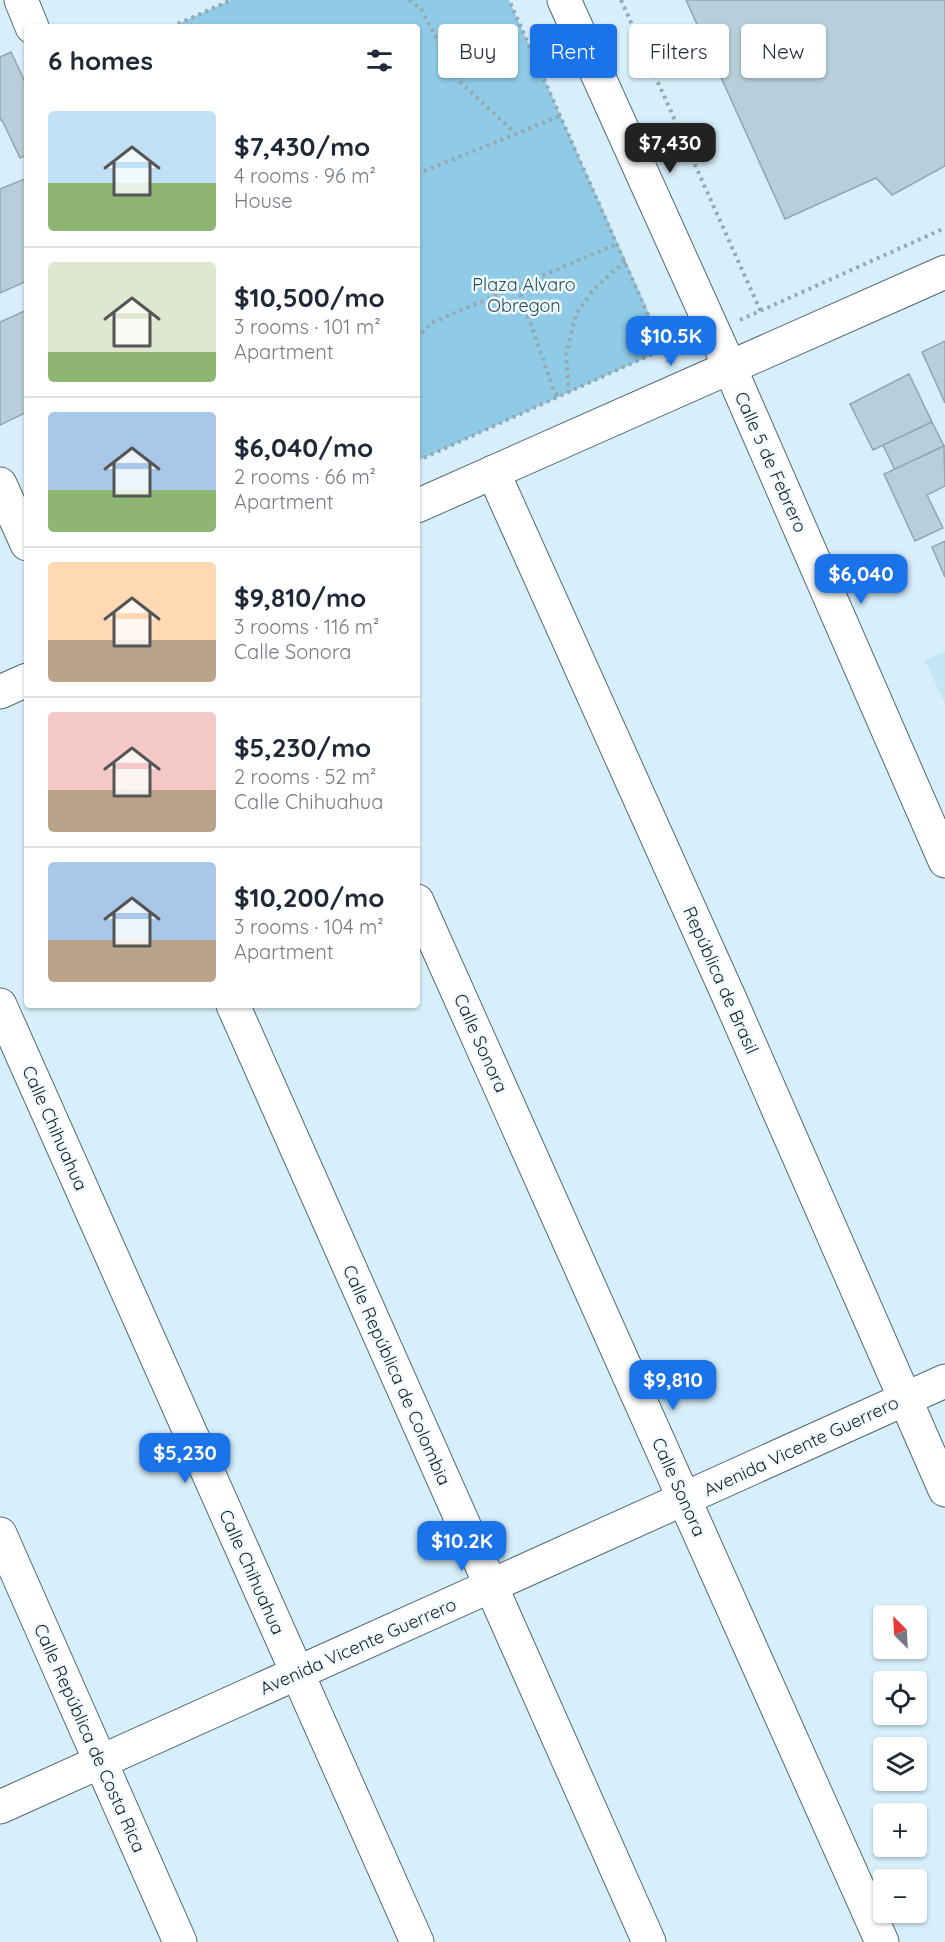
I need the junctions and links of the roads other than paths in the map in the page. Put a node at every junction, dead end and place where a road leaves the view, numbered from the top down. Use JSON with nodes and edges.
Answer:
{"nodes":[{"id":1,"x":21,"y":0,"type":"edge"},
{"id":2,"x":564,"y":0,"type":"edge"},
{"id":3,"x":31,"y":24,"type":"edge"},
{"id":4,"x":945,"y":272,"type":"edge"},
{"id":5,"x":730,"y":368,"type":"junction"},
{"id":6,"x":493,"y":472,"type":"junction"},
{"id":7,"x":0,"y":483,"type":"edge"},
{"id":8,"x":420,"y":505,"type":"edge"},
{"id":9,"x":24,"y":537,"type":"edge"},
{"id":10,"x":24,"y":681,"type":"edge"},
{"id":11,"x":0,"y":692,"type":"edge"},
{"id":12,"x":945,"y":861,"type":"edge"},
{"id":13,"x":420,"y":908,"type":"edge"},
{"id":14,"x":0,"y":1005,"type":"edge"},
{"id":15,"x":234,"y":1008,"type":"edge"},
{"id":16,"x":945,"y":1381,"type":"edge"},
{"id":17,"x":905,"y":1399,"type":"junction"},
{"id":18,"x":945,"y":1490,"type":"edge"},
{"id":19,"x":684,"y":1500,"type":"junction"},
{"id":20,"x":0,"y":1534,"type":"edge"},
{"id":21,"x":491,"y":1587,"type":"junction"},
{"id":22,"x":297,"y":1673,"type":"junction"},
{"id":23,"x":100,"y":1761,"type":"junction"},
{"id":24,"x":0,"y":1807,"type":"edge"},
{"id":25,"x":180,"y":1942,"type":"edge"},
{"id":26,"x":417,"y":1942,"type":"edge"},
{"id":27,"x":649,"y":1942,"type":"edge"},
{"id":28,"x":882,"y":1942,"type":"edge"}],
"edges":[{"from":1,"to":3,"type":"street"},
{"from":2,"to":5,"type":"street","name":"Calle 5 de Febrero"},
{"from":4,"to":5,"type":"street"},
{"from":5,"to":6,"type":"street"},
{"from":5,"to":12,"type":"street","name":"Calle 5 de Febrero"},
{"from":6,"to":8,"type":"street"},
{"from":6,"to":17,"type":"street","name":"República de Brasil"},
{"from":7,"to":9,"type":"street"},
{"from":10,"to":11,"type":"street"},
{"from":13,"to":19,"type":"street","name":"Calle Sonora"},
{"from":14,"to":22,"type":"street","name":"Calle Chihuahua"},
{"from":15,"to":21,"type":"street","name":"Calle República de Colombia"},
{"from":16,"to":17,"type":"street","name":"Avenida Vicente Guerrero"},
{"from":17,"to":18,"type":"street","name":"República de Brasil"},
{"from":17,"to":19,"type":"street","name":"Avenida Vicente Guerrero"},
{"from":19,"to":21,"type":"street","name":"Avenida Vicente Guerrero"},
{"from":19,"to":28,"type":"street","name":"Calle Sonora"},
{"from":20,"to":23,"type":"street","name":"Calle República de Costa Rica"},
{"from":21,"to":22,"type":"street","name":"Avenida Vicente Guerrero"},
{"from":21,"to":27,"type":"street","name":"Calle República de Colombia"},
{"from":22,"to":23,"type":"street","name":"Avenida Vicente Guerrero"},
{"from":22,"to":26,"type":"street","name":"Calle Chihuahua"},
{"from":23,"to":24,"type":"street","name":"Avenida Vicente Guerrero"},
{"from":23,"to":25,"type":"street","name":"Calle República de Costa Rica"}]}
